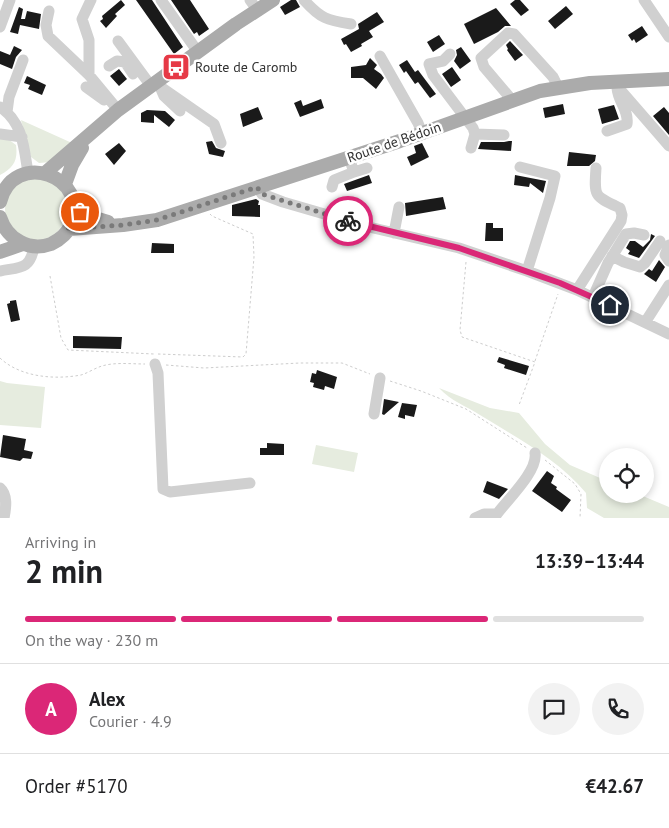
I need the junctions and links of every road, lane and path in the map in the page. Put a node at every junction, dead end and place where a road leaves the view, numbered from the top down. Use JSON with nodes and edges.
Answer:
{"nodes":[{"id":1,"x":10,"y":0,"type":"edge"},
{"id":2,"x":91,"y":0,"type":"edge"},
{"id":3,"x":161,"y":0,"type":"edge"},
{"id":4,"x":273,"y":0,"type":"edge"},
{"id":5,"x":304,"y":0,"type":"edge"},
{"id":6,"x":644,"y":0,"type":"edge"},
{"id":7,"x":254,"y":5,"type":"edge"},
{"id":8,"x":49,"y":11,"type":"dead end"},
{"id":9,"x":351,"y":24,"type":"dead end"},
{"id":10,"x":0,"y":27,"type":"edge"},
{"id":11,"x":669,"y":37,"type":"edge"},
{"id":12,"x":118,"y":41,"type":"dead end"},
{"id":13,"x":198,"y":52,"type":"junction"},
{"id":14,"x":450,"y":54,"type":"dead end"},
{"id":15,"x":380,"y":56,"type":"dead end"},
{"id":16,"x":23,"y":60,"type":"dead end"},
{"id":17,"x":397,"y":63,"type":"dead end"},
{"id":18,"x":109,"y":66,"type":"dead end"},
{"id":19,"x":89,"y":76,"type":"junction"},
{"id":20,"x":669,"y":79,"type":"edge"},
{"id":21,"x":616,"y":84,"type":"junction"},
{"id":22,"x":153,"y":86,"type":"junction"},
{"id":23,"x":86,"y":87,"type":"dead end"},
{"id":24,"x":558,"y":87,"type":"junction"},
{"id":25,"x":512,"y":100,"type":"junction"},
{"id":26,"x":3,"y":110,"type":"edge"},
{"id":27,"x":180,"y":111,"type":"dead end"},
{"id":28,"x":115,"y":112,"type":"junction"},
{"id":29,"x":466,"y":117,"type":"junction"},
{"id":30,"x":96,"y":130,"type":"junction"},
{"id":31,"x":426,"y":132,"type":"junction"},
{"id":32,"x":607,"y":132,"type":"dead end"},
{"id":33,"x":0,"y":134,"type":"edge"},
{"id":34,"x":475,"y":134,"type":"junction"},
{"id":35,"x":504,"y":135,"type":"dead end"},
{"id":36,"x":22,"y":137,"type":"junction"},
{"id":37,"x":221,"y":143,"type":"dead end"},
{"id":38,"x":669,"y":146,"type":"edge"},
{"id":39,"x":471,"y":148,"type":"dead end"},
{"id":40,"x":349,"y":158,"type":"junction"},
{"id":41,"x":520,"y":167,"type":"dead end"},
{"id":42,"x":367,"y":168,"type":"dead end"},
{"id":43,"x":596,"y":168,"type":"dead end"},
{"id":44,"x":354,"y":172,"type":"junction"},
{"id":45,"x":28,"y":173,"type":"junction"},
{"id":46,"x":45,"y":173,"type":"junction"},
{"id":47,"x":4,"y":184,"type":"edge"},
{"id":48,"x":65,"y":184,"type":"junction"},
{"id":49,"x":257,"y":187,"type":"junction"},
{"id":50,"x":332,"y":187,"type":"dead end"},
{"id":51,"x":0,"y":202,"type":"edge"},
{"id":52,"x":204,"y":205,"type":"junction"},
{"id":53,"x":400,"y":207,"type":"dead end"},
{"id":54,"x":74,"y":209,"type":"junction"},
{"id":55,"x":1,"y":225,"type":"edge"},
{"id":56,"x":123,"y":225,"type":"junction"},
{"id":57,"x":68,"y":229,"type":"junction"},
{"id":58,"x":394,"y":233,"type":"junction"},
{"id":59,"x":644,"y":235,"type":"dead end"},
{"id":60,"x":665,"y":243,"type":"edge"},
{"id":61,"x":28,"y":245,"type":"junction"},
{"id":62,"x":459,"y":248,"type":"junction"},
{"id":63,"x":0,"y":252,"type":"edge"},
{"id":64,"x":612,"y":256,"type":"junction"},
{"id":65,"x":669,"y":261,"type":"edge"},
{"id":66,"x":0,"y":271,"type":"edge"},
{"id":67,"x":527,"y":271,"type":"junction"},
{"id":68,"x":50,"y":276,"type":"dead end"},
{"id":69,"x":560,"y":283,"type":"junction"},
{"id":70,"x":669,"y":285,"type":"edge"},
{"id":71,"x":577,"y":290,"type":"junction"},
{"id":72,"x":593,"y":297,"type":"junction"},
{"id":73,"x":646,"y":321,"type":"junction"},
{"id":74,"x":669,"y":334,"type":"edge"},
{"id":75,"x":0,"y":358,"type":"edge"},
{"id":76,"x":535,"y":362,"type":"junction"},
{"id":77,"x":155,"y":364,"type":"junction"},
{"id":78,"x":380,"y":378,"type":"junction"},
{"id":79,"x":520,"y":405,"type":"dead end"},
{"id":80,"x":374,"y":414,"type":"dead end"},
{"id":81,"x":535,"y":453,"type":"junction"},
{"id":82,"x":250,"y":483,"type":"dead end"},
{"id":83,"x":0,"y":488,"type":"edge"},
{"id":84,"x":4,"y":518,"type":"edge"},
{"id":85,"x":476,"y":518,"type":"edge"},
{"id":86,"x":580,"y":518,"type":"edge"}],
"edges":[{"from":1,"to":10,"type":"street"},
{"from":2,"to":19,"type":"street"},
{"from":3,"to":13,"type":"street"},
{"from":4,"to":7,"type":"main road"},
{"from":5,"to":9,"type":"street"},
{"from":6,"to":11,"type":"street"},
{"from":7,"to":13,"type":"main road"},
{"from":8,"to":19,"type":"street"},
{"from":12,"to":22,"type":"street"},
{"from":13,"to":22,"type":"main road"},
{"from":14,"to":29,"type":"street"},
{"from":15,"to":31,"type":"street"},
{"from":16,"to":26,"type":"street"},
{"from":17,"to":31,"type":"street"},
{"from":18,"to":22,"type":"street"},
{"from":19,"to":28,"type":"street"},
{"from":20,"to":21,"type":"main road","name":"Route de Bédoin"},
{"from":21,"to":24,"type":"main road","name":"Route de Bédoin"},
{"from":21,"to":32,"type":"street"},
{"from":21,"to":38,"type":"street"},
{"from":22,"to":27,"type":"street"},
{"from":22,"to":28,"type":"main road"},
{"from":22,"to":37,"type":"street"},
{"from":23,"to":28,"type":"street"},
{"from":24,"to":25,"type":"main road","name":"Route de Bédoin"},
{"from":24,"to":25,"type":"street"},
{"from":25,"to":29,"type":"main road","name":"Route de Bédoin"},
{"from":26,"to":36,"type":"street"},
{"from":28,"to":30,"type":"main road"},
{"from":29,"to":31,"type":"main road","name":"Route de Bédoin"},
{"from":29,"to":34,"type":"street"},
{"from":30,"to":46,"type":"main road"},
{"from":30,"to":48,"type":"main road"},
{"from":31,"to":40,"type":"main road","name":"Route de Bédoin"},
{"from":33,"to":36,"type":"street"},
{"from":34,"to":35,"type":"street"},
{"from":34,"to":39,"type":"street"},
{"from":36,"to":45,"type":"street"},
{"from":40,"to":44,"type":"street"},
{"from":40,"to":49,"type":"main road","name":"Route de Bédoin"},
{"from":41,"to":67,"type":"street"},
{"from":42,"to":44,"type":"street"},
{"from":43,"to":71,"type":"street"},
{"from":44,"to":50,"type":"street"},
{"from":45,"to":46,"type":"main road"},
{"from":45,"to":47,"type":"main road"},
{"from":46,"to":48,"type":"main road"},
{"from":47,"to":51,"type":"main road"},
{"from":48,"to":54,"type":"main road"},
{"from":49,"to":52,"type":"main road","name":"Route de Bédoin"},
{"from":49,"to":58,"type":"street"},
{"from":52,"to":56,"type":"main road","name":"Route de Bédoin"},
{"from":52,"to":68,"type":"path"},
{"from":53,"to":58,"type":"street"},
{"from":54,"to":56,"type":"main road"},
{"from":54,"to":57,"type":"main road"},
{"from":55,"to":61,"type":"main road"},
{"from":56,"to":57,"type":"main road","name":"Route de Bédoin"},
{"from":57,"to":61,"type":"main road"},
{"from":58,"to":62,"type":"street"},
{"from":59,"to":64,"type":"street"},
{"from":60,"to":64,"type":"street"},
{"from":60,"to":65,"type":"street"},
{"from":61,"to":63,"type":"main road"},
{"from":61,"to":66,"type":"street"},
{"from":62,"to":67,"type":"street"},
{"from":62,"to":76,"type":"path"},
{"from":64,"to":72,"type":"street"},
{"from":67,"to":69,"type":"street"},
{"from":69,"to":71,"type":"street"},
{"from":69,"to":76,"type":"path"},
{"from":70,"to":73,"type":"street"},
{"from":71,"to":72,"type":"street"},
{"from":72,"to":73,"type":"street"},
{"from":73,"to":74,"type":"street"},
{"from":75,"to":77,"type":"path"},
{"from":76,"to":79,"type":"path"},
{"from":77,"to":78,"type":"path"},
{"from":77,"to":82,"type":"street"},
{"from":78,"to":80,"type":"street"},
{"from":78,"to":81,"type":"path"},
{"from":81,"to":85,"type":"street"},
{"from":81,"to":86,"type":"path"},
{"from":83,"to":84,"type":"street"}]}
